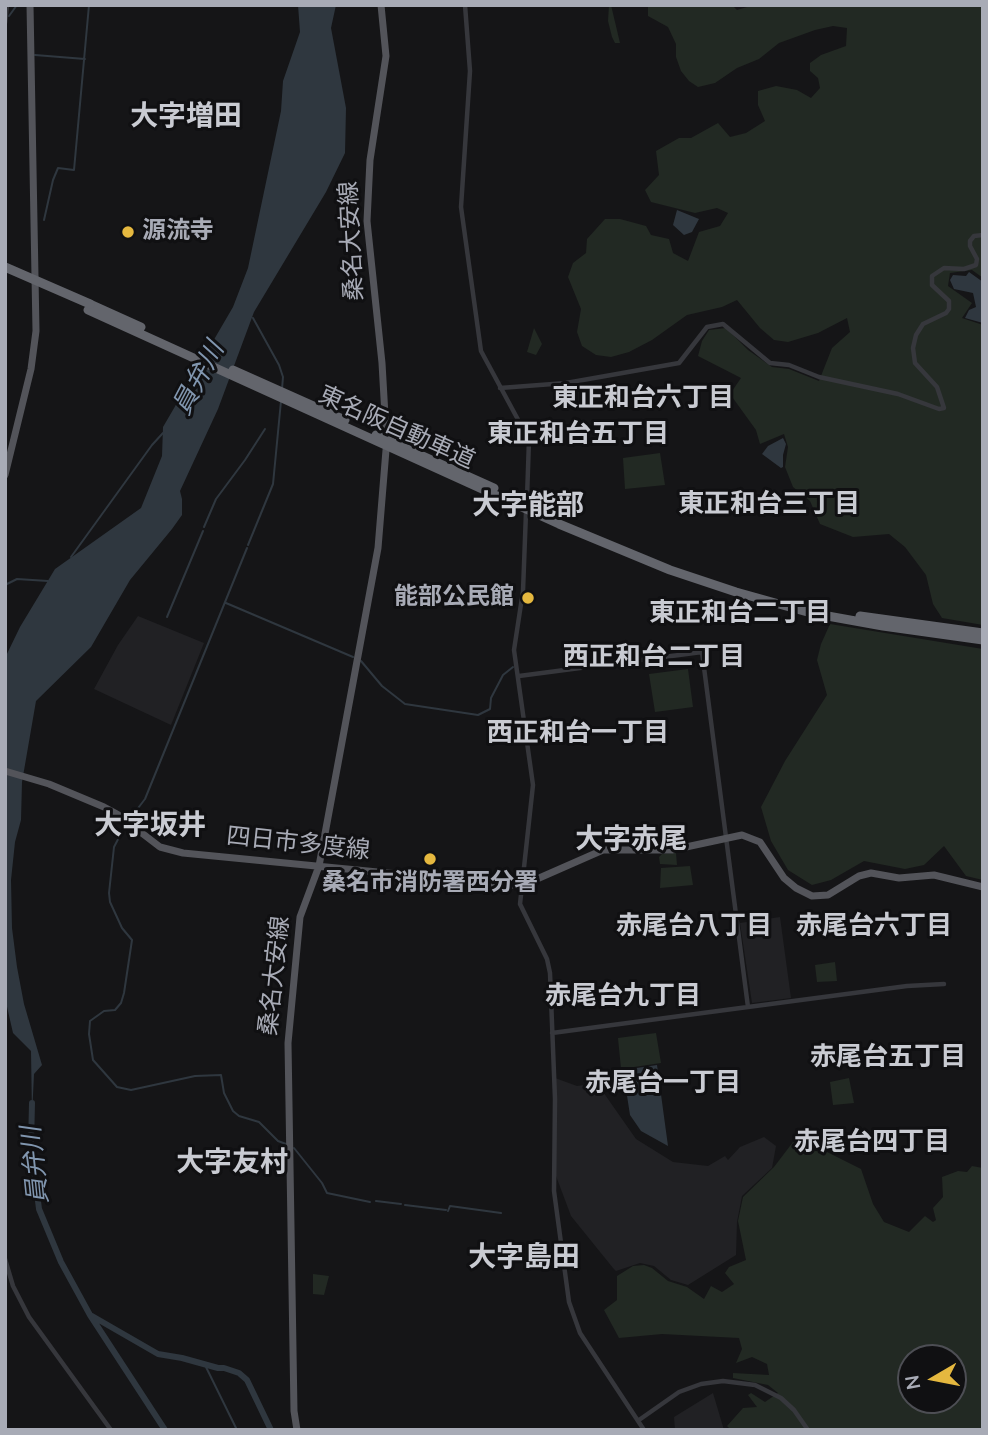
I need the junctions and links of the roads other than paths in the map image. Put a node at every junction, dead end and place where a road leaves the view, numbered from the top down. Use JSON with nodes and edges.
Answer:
{"nodes":[{"id":1,"x":7,"y":5,"type":"edge"},
{"id":2,"x":30,"y":5,"type":"edge"},
{"id":3,"x":381,"y":5,"type":"edge"},
{"id":4,"x":464,"y":5,"type":"edge"},
{"id":5,"x":5,"y":23,"type":"edge"},
{"id":6,"x":983,"y":235,"type":"edge"},
{"id":7,"x":5,"y":267,"type":"edge"},
{"id":8,"x":5,"y":273,"type":"edge"},
{"id":9,"x":89,"y":307,"type":"junction"},
{"id":10,"x":500,"y":388,"type":"junction"},
{"id":11,"x":294,"y":400,"type":"junction"},
{"id":12,"x":386,"y":433,"type":"dead end"},
{"id":13,"x":386,"y":450,"type":"dead end"},
{"id":14,"x":5,"y":475,"type":"edge"},
{"id":15,"x":527,"y":498,"type":"dead end"},
{"id":16,"x":526,"y":512,"type":"dead end"},
{"id":17,"x":983,"y":633,"type":"edge"},
{"id":18,"x":983,"y":640,"type":"edge"},
{"id":19,"x":519,"y":676,"type":"junction"},
{"id":20,"x":5,"y":771,"type":"edge"},
{"id":21,"x":726,"y":838,"type":"junction"},
{"id":22,"x":319,"y":866,"type":"junction"},
{"id":23,"x":521,"y":886,"type":"junction"},
{"id":24,"x":983,"y":887,"type":"edge"},
{"id":25,"x":944,"y":984,"type":"dead end"},
{"id":26,"x":748,"y":1007,"type":"junction"},
{"id":27,"x":552,"y":1033,"type":"junction"},
{"id":28,"x":5,"y":1259,"type":"edge"},
{"id":29,"x":639,"y":1421,"type":"junction"},
{"id":30,"x":111,"y":1430,"type":"edge"},
{"id":31,"x":297,"y":1430,"type":"edge"},
{"id":32,"x":644,"y":1430,"type":"edge"},
{"id":33,"x":808,"y":1430,"type":"edge"}],
"edges":[{"from":1,"to":5,"type":"street"},
{"from":2,"to":14,"type":"main road"},
{"from":3,"to":12,"type":"main road","name":"桑名大安線"},
{"from":4,"to":10,"type":"street"},
{"from":6,"to":10,"type":"street"},
{"from":7,"to":9,"type":"highway","name":"東名阪自動車道","bridge":true},
{"from":8,"to":9,"type":"highway","name":"東名阪自動車道"},
{"from":9,"to":11,"type":"highway","name":"東名阪自動車道"},
{"from":10,"to":15,"type":"street"},
{"from":11,"to":17,"type":"highway","name":"東名阪自動車道"},
{"from":11,"to":18,"type":"highway","name":"東名阪自動車道"},
{"from":13,"to":22,"type":"main road","name":"桑名大安線"},
{"from":16,"to":19,"type":"street"},
{"from":19,"to":21,"type":"street"},
{"from":19,"to":23,"type":"street"},
{"from":20,"to":22,"type":"main road","name":"四日市多度線"},
{"from":21,"to":23,"type":"main road","name":"四日市多度線"},
{"from":21,"to":24,"type":"main road","name":"四日市多度線"},
{"from":21,"to":26,"type":"street"},
{"from":22,"to":23,"type":"main road","name":"四日市多度線"},
{"from":22,"to":31,"type":"main road","name":"桑名大安線"},
{"from":23,"to":27,"type":"street"},
{"from":25,"to":26,"type":"street"},
{"from":26,"to":27,"type":"street"},
{"from":27,"to":29,"type":"street"},
{"from":28,"to":30,"type":"street"},
{"from":29,"to":32,"type":"street"},
{"from":29,"to":33,"type":"street"}]}
